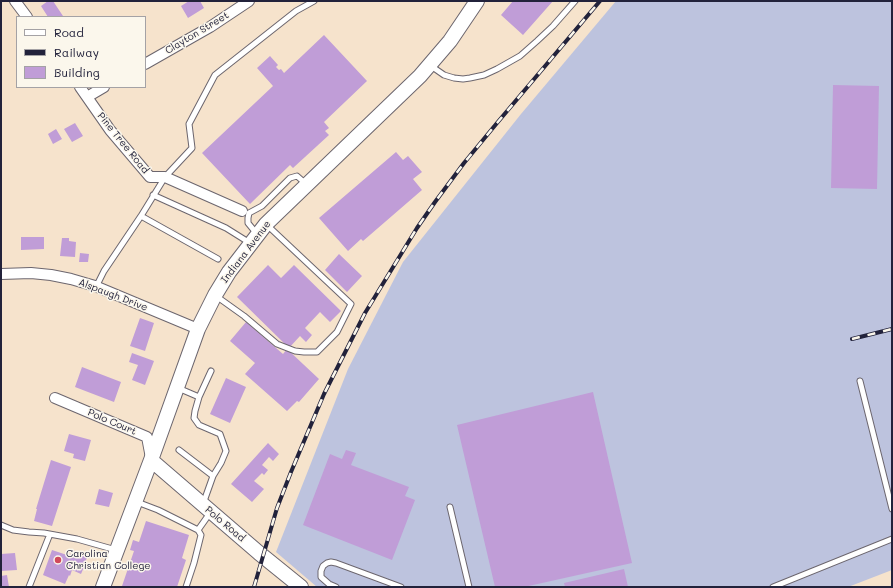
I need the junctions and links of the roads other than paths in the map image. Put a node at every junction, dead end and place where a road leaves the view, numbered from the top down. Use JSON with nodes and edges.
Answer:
{"nodes":[{"id":1,"x":15,"y":1,"type":"edge"},
{"id":2,"x":249,"y":1,"type":"edge"},
{"id":3,"x":314,"y":1,"type":"edge"},
{"id":4,"x":477,"y":1,"type":"edge"},
{"id":5,"x":575,"y":1,"type":"edge"},
{"id":6,"x":26,"y":16,"type":"edge"},
{"id":7,"x":146,"y":63,"type":"edge"},
{"id":8,"x":430,"y":64,"type":"junction"},
{"id":9,"x":81,"y":88,"type":"edge"},
{"id":10,"x":102,"y":88,"type":"edge"},
{"id":11,"x":87,"y":97,"type":"junction"},
{"id":12,"x":165,"y":177,"type":"junction"},
{"id":13,"x":307,"y":184,"type":"junction"},
{"id":14,"x":153,"y":195,"type":"junction"},
{"id":15,"x":242,"y":211,"type":"dead end"},
{"id":16,"x":141,"y":216,"type":"junction"},
{"id":17,"x":258,"y":234,"type":"junction"},
{"id":18,"x":218,"y":259,"type":"dead end"},
{"id":19,"x":1,"y":274,"type":"edge"},
{"id":20,"x":96,"y":287,"type":"junction"},
{"id":21,"x":215,"y":295,"type":"junction"},
{"id":22,"x":198,"y":329,"type":"junction"},
{"id":23,"x":211,"y":371,"type":"dead end"},
{"id":24,"x":860,"y":381,"type":"dead end"},
{"id":25,"x":177,"y":388,"type":"junction"},
{"id":26,"x":199,"y":397,"type":"junction"},
{"id":27,"x":55,"y":398,"type":"dead end"},
{"id":28,"x":179,"y":450,"type":"dead end"},
{"id":29,"x":151,"y":460,"type":"junction"},
{"id":30,"x":213,"y":476,"type":"junction"},
{"id":31,"x":135,"y":501,"type":"junction"},
{"id":32,"x":450,"y":507,"type":"dead end"},
{"id":33,"x":892,"y":508,"type":"edge"},
{"id":34,"x":207,"y":509,"type":"junction"},
{"id":35,"x":1,"y":525,"type":"edge"},
{"id":36,"x":198,"y":530,"type":"junction"},
{"id":37,"x":50,"y":534,"type":"junction"},
{"id":38,"x":892,"y":539,"type":"edge"},
{"id":39,"x":117,"y":550,"type":"junction"},
{"id":40,"x":29,"y":587,"type":"edge"},
{"id":41,"x":103,"y":587,"type":"edge"},
{"id":42,"x":186,"y":587,"type":"edge"},
{"id":43,"x":301,"y":587,"type":"edge"},
{"id":44,"x":336,"y":587,"type":"edge"},
{"id":45,"x":401,"y":587,"type":"edge"},
{"id":46,"x":469,"y":587,"type":"edge"},
{"id":47,"x":773,"y":587,"type":"edge"}],
"edges":[{"from":1,"to":6,"type":"street"},
{"from":2,"to":7,"type":"street","name":"Clayton Street"},
{"from":3,"to":12,"type":"lane"},
{"from":4,"to":8,"type":"main road","name":"Indiana Avenue"},
{"from":5,"to":8,"type":"lane"},
{"from":8,"to":13,"type":"main road","name":"Indiana Avenue"},
{"from":9,"to":11,"type":"street","name":"Pine Tree Road"},
{"from":10,"to":11,"type":"street"},
{"from":11,"to":12,"type":"street","name":"Pine Tree Road"},
{"from":12,"to":14,"type":"lane"},
{"from":12,"to":15,"type":"street","name":"Pine Tree Road"},
{"from":13,"to":17,"type":"main road","name":"Indiana Avenue"},
{"from":13,"to":17,"type":"lane"},
{"from":14,"to":16,"type":"lane"},
{"from":14,"to":17,"type":"lane"},
{"from":16,"to":18,"type":"lane"},
{"from":16,"to":20,"type":"lane"},
{"from":17,"to":21,"type":"main road","name":"Indiana Avenue"},
{"from":17,"to":21,"type":"lane"},
{"from":19,"to":20,"type":"street","name":"Alspaugh Drive"},
{"from":20,"to":22,"type":"street","name":"Alspaugh Drive"},
{"from":21,"to":22,"type":"main road","name":"Indiana Avenue"},
{"from":22,"to":25,"type":"main road","name":"Indiana Avenue"},
{"from":23,"to":26,"type":"lane"},
{"from":24,"to":33,"type":"lane"},
{"from":25,"to":26,"type":"lane"},
{"from":25,"to":29,"type":"main road","name":"Indiana Avenue"},
{"from":26,"to":30,"type":"lane"},
{"from":27,"to":29,"type":"street","name":"Polo Court"},
{"from":28,"to":30,"type":"lane"},
{"from":29,"to":31,"type":"main road","name":"Indiana Avenue"},
{"from":29,"to":34,"type":"main road","name":"Polo Road"},
{"from":30,"to":34,"type":"lane"},
{"from":31,"to":36,"type":"lane"},
{"from":31,"to":39,"type":"main road","name":"Indiana Avenue"},
{"from":32,"to":46,"type":"lane"},
{"from":34,"to":36,"type":"lane"},
{"from":34,"to":43,"type":"main road","name":"Polo Road"},
{"from":35,"to":37,"type":"lane"},
{"from":36,"to":42,"type":"lane"},
{"from":37,"to":39,"type":"lane"},
{"from":37,"to":40,"type":"lane"},
{"from":38,"to":47,"type":"lane"},
{"from":39,"to":41,"type":"main road","name":"Indiana Avenue"},
{"from":44,"to":45,"type":"lane"}]}
